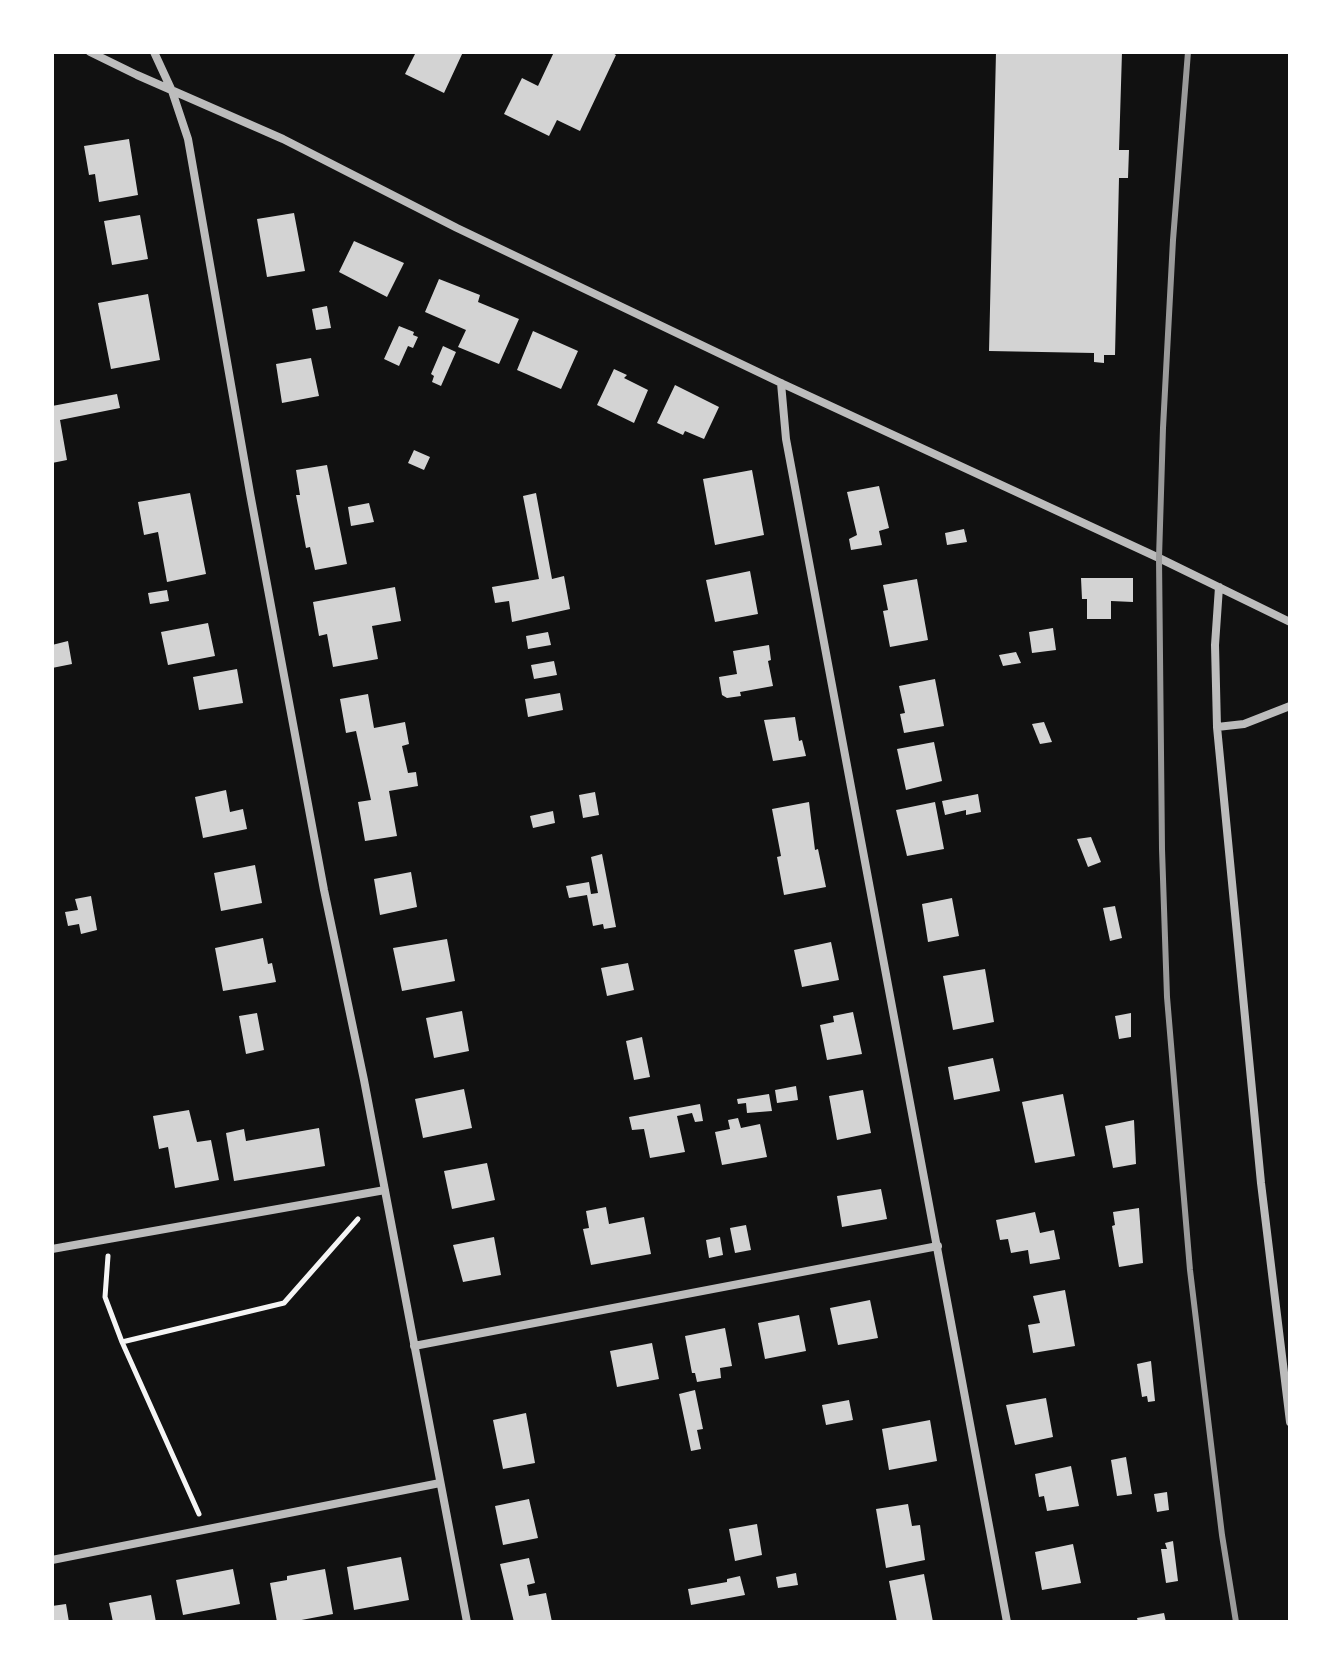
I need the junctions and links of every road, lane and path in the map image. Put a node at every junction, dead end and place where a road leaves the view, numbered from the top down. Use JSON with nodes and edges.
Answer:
{"nodes":[{"id":1,"x":90,"y":52,"type":"edge"},
{"id":2,"x":154,"y":52,"type":"edge"},
{"id":3,"x":172,"y":91,"type":"junction"},
{"id":4,"x":781,"y":383,"type":"junction"},
{"id":5,"x":1219,"y":587,"type":"junction"},
{"id":6,"x":1290,"y":622,"type":"edge"},
{"id":7,"x":1290,"y":706,"type":"edge"},
{"id":8,"x":1217,"y":727,"type":"junction"},
{"id":9,"x":385,"y":1190,"type":"junction"},
{"id":10,"x":358,"y":1219,"type":"dead end"},
{"id":11,"x":938,"y":1246,"type":"junction"},
{"id":12,"x":52,"y":1249,"type":"edge"},
{"id":13,"x":109,"y":1255,"type":"dead end"},
{"id":14,"x":122,"y":1342,"type":"junction"},
{"id":15,"x":414,"y":1346,"type":"junction"},
{"id":16,"x":1290,"y":1422,"type":"edge"},
{"id":17,"x":440,"y":1483,"type":"junction"},
{"id":18,"x":199,"y":1514,"type":"dead end"},
{"id":19,"x":52,"y":1560,"type":"edge"},
{"id":20,"x":467,"y":1622,"type":"edge"},
{"id":21,"x":1007,"y":1622,"type":"edge"}],
"edges":[{"from":1,"to":3,"type":"street"},
{"from":2,"to":3,"type":"street"},
{"from":3,"to":4,"type":"street"},
{"from":3,"to":9,"type":"street"},
{"from":4,"to":5,"type":"street"},
{"from":4,"to":11,"type":"street"},
{"from":5,"to":6,"type":"street"},
{"from":5,"to":8,"type":"street"},
{"from":7,"to":8,"type":"street"},
{"from":8,"to":16,"type":"street"},
{"from":9,"to":12,"type":"street"},
{"from":9,"to":15,"type":"street"},
{"from":10,"to":14,"type":"path"},
{"from":11,"to":15,"type":"street"},
{"from":11,"to":21,"type":"street"},
{"from":13,"to":14,"type":"path"},
{"from":14,"to":18,"type":"path"},
{"from":15,"to":17,"type":"street"},
{"from":17,"to":19,"type":"street"},
{"from":17,"to":20,"type":"street"}]}
